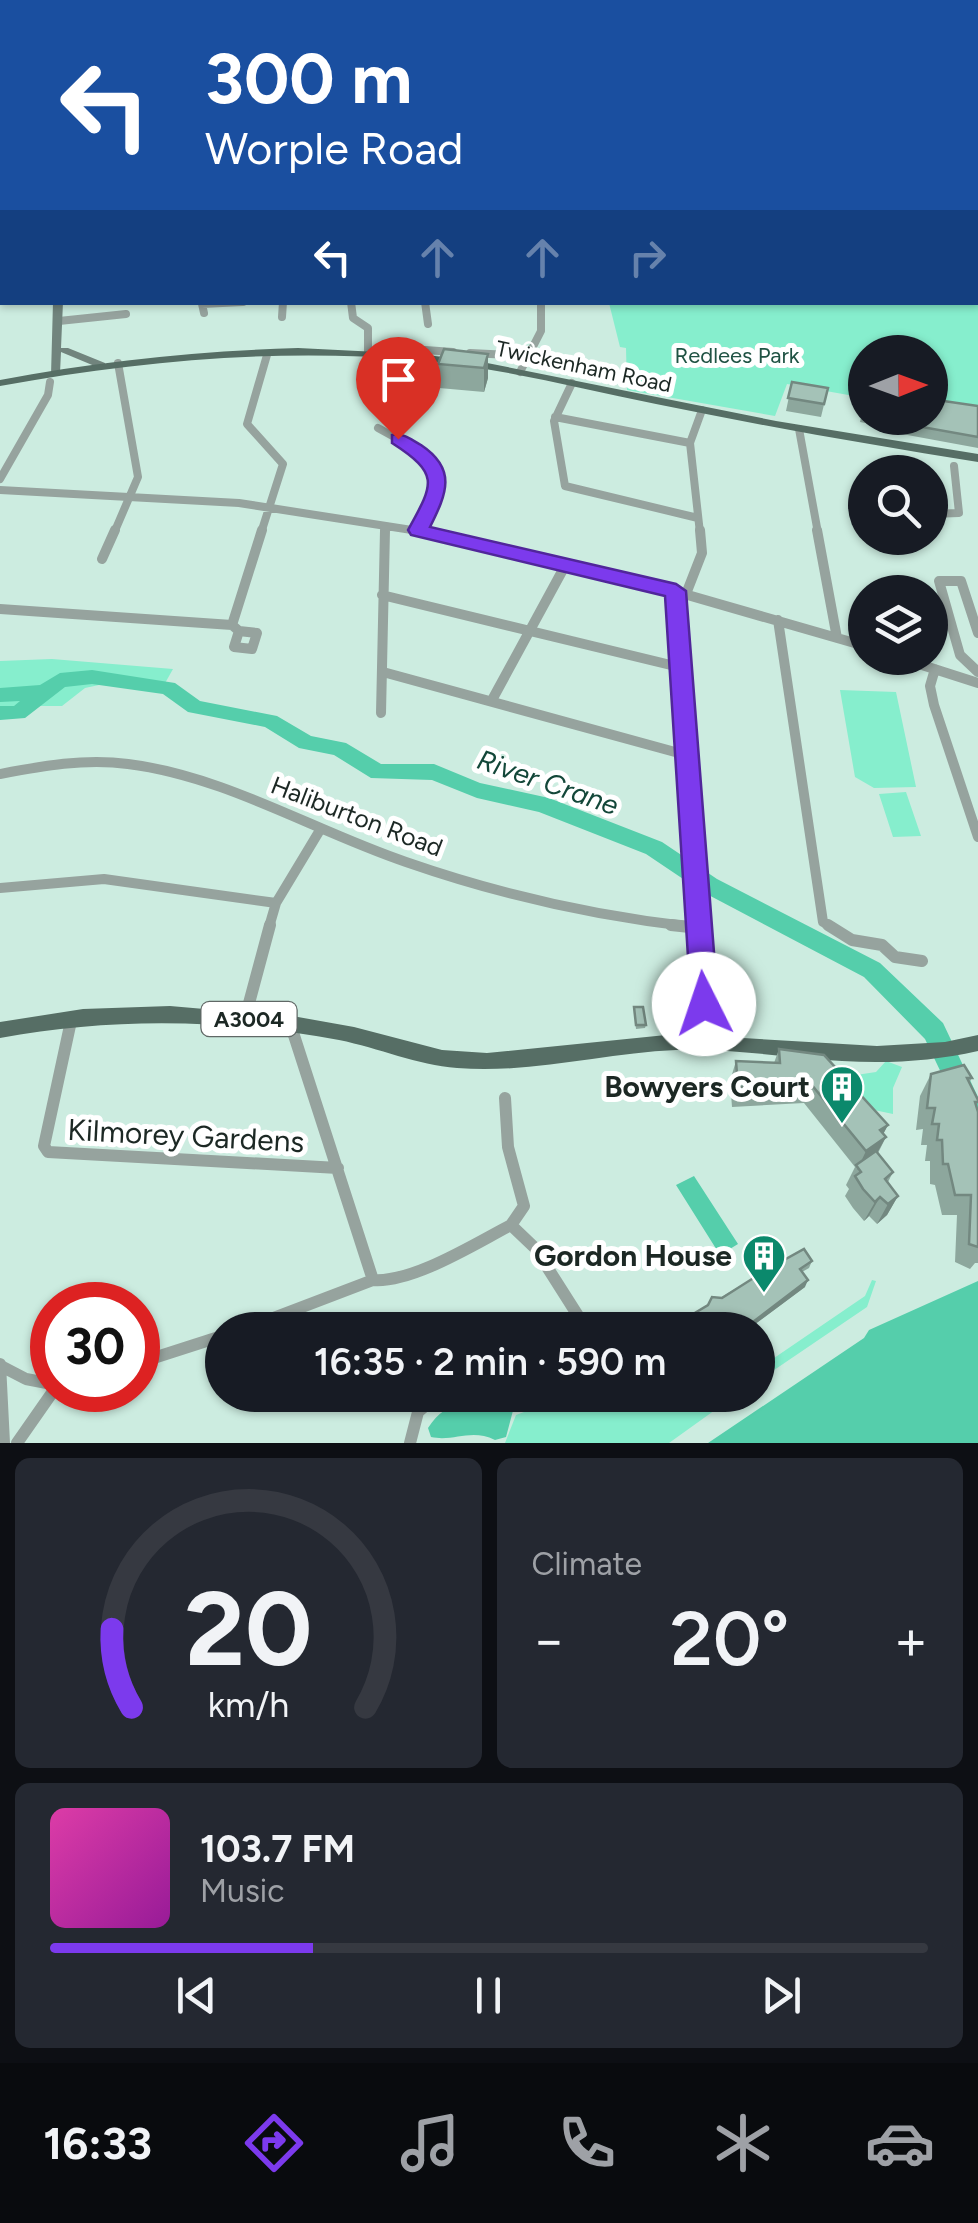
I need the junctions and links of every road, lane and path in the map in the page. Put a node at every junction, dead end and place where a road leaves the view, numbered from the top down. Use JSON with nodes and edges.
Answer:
{"nodes":[{"id":1,"x":58,"y":305,"type":"edge"},
{"id":2,"x":283,"y":305,"type":"edge"},
{"id":3,"x":351,"y":305,"type":"edge"},
{"id":4,"x":426,"y":305,"type":"edge"},
{"id":5,"x":541,"y":305,"type":"edge"},
{"id":6,"x":126,"y":314,"type":"dead end"},
{"id":7,"x":282,"y":317,"type":"dead end"},
{"id":8,"x":59,"y":321,"type":"junction"},
{"id":9,"x":428,"y":324,"type":"dead end"},
{"id":10,"x":61,"y":345,"type":"junction"},
{"id":11,"x":400,"y":352,"type":"dead end"},
{"id":12,"x":268,"y":354,"type":"junction"},
{"id":13,"x":424,"y":355,"type":"junction"},
{"id":14,"x":528,"y":356,"type":"junction"},
{"id":15,"x":368,"y":357,"type":"junction"},
{"id":16,"x":118,"y":363,"type":"junction"},
{"id":17,"x":102,"y":366,"type":"junction"},
{"id":18,"x":520,"y":372,"type":"junction"},
{"id":19,"x":54,"y":378,"type":"junction"},
{"id":20,"x":0,"y":383,"type":"edge"},
{"id":21,"x":570,"y":388,"type":"junction"},
{"id":22,"x":702,"y":410,"type":"junction"},
{"id":23,"x":555,"y":417,"type":"junction"},
{"id":24,"x":378,"y":428,"type":"dead end"},
{"id":25,"x":800,"y":428,"type":"junction"},
{"id":26,"x":690,"y":444,"type":"junction"},
{"id":27,"x":978,"y":458,"type":"edge"},
{"id":28,"x":954,"y":466,"type":"dead end"},
{"id":29,"x":0,"y":479,"type":"edge"},
{"id":30,"x":0,"y":490,"type":"edge"},
{"id":31,"x":130,"y":498,"type":"junction"},
{"id":32,"x":271,"y":507,"type":"junction"},
{"id":33,"x":948,"y":513,"type":"edge"},
{"id":34,"x":698,"y":518,"type":"junction"},
{"id":35,"x":386,"y":526,"type":"junction"},
{"id":36,"x":418,"y":530,"type":"junction"},
{"id":37,"x":102,"y":560,"type":"dead end"},
{"id":38,"x":566,"y":564,"type":"junction"},
{"id":39,"x":680,"y":592,"type":"junction"},
{"id":40,"x":382,"y":596,"type":"junction"},
{"id":41,"x":0,"y":609,"type":"edge"},
{"id":42,"x":778,"y":620,"type":"junction"},
{"id":43,"x":530,"y":630,"type":"junction"},
{"id":44,"x":978,"y":633,"type":"edge"},
{"id":45,"x":837,"y":638,"type":"junction"},
{"id":46,"x":848,"y":641,"type":"edge"},
{"id":47,"x":975,"y":662,"type":"edge"},
{"id":48,"x":679,"y":667,"type":"junction"},
{"id":49,"x":382,"y":672,"type":"junction"},
{"id":50,"x":948,"y":672,"type":"edge"},
{"id":51,"x":933,"y":675,"type":"edge"},
{"id":52,"x":978,"y":679,"type":"edge"},
{"id":53,"x":492,"y":700,"type":"junction"},
{"id":54,"x":381,"y":713,"type":"dead end"},
{"id":55,"x":686,"y":755,"type":"junction"},
{"id":56,"x":0,"y":774,"type":"edge"},
{"id":57,"x":320,"y":830,"type":"junction"},
{"id":58,"x":978,"y":837,"type":"edge"},
{"id":59,"x":0,"y":888,"type":"edge"},
{"id":60,"x":276,"y":902,"type":"junction"},
{"id":61,"x":699,"y":928,"type":"junction"},
{"id":62,"x":922,"y":961,"type":"dead end"},
{"id":63,"x":244,"y":1018,"type":"junction"},
{"id":64,"x":70,"y":1021,"type":"junction"},
{"id":65,"x":290,"y":1023,"type":"junction"},
{"id":66,"x":0,"y":1030,"type":"edge"},
{"id":67,"x":707,"y":1042,"type":"junction"},
{"id":68,"x":971,"y":1044,"type":"edge"},
{"id":69,"x":505,"y":1098,"type":"dead end"},
{"id":70,"x":338,"y":1168,"type":"junction"},
{"id":71,"x":511,"y":1225,"type":"junction"},
{"id":72,"x":373,"y":1280,"type":"junction"},
{"id":73,"x":289,"y":1312,"type":"edge"},
{"id":74,"x":576,"y":1312,"type":"edge"},
{"id":75,"x":205,"y":1341,"type":"edge"},
{"id":76,"x":160,"y":1355,"type":"edge"},
{"id":77,"x":1,"y":1365,"type":"edge"},
{"id":78,"x":30,"y":1380,"type":"edge"},
{"id":79,"x":37,"y":1412,"type":"edge"},
{"id":80,"x":418,"y":1412,"type":"edge"},
{"id":81,"x":4,"y":1443,"type":"edge"},
{"id":82,"x":17,"y":1443,"type":"edge"},
{"id":83,"x":410,"y":1443,"type":"edge"}],
"edges":[{"from":1,"to":8,"type":"street"},
{"from":2,"to":7,"type":"street"},
{"from":3,"to":15,"type":"street"},
{"from":4,"to":9,"type":"street"},
{"from":5,"to":14,"type":"street"},
{"from":6,"to":8,"type":"street"},
{"from":8,"to":10,"type":"street"},
{"from":10,"to":17,"type":"street"},
{"from":10,"to":19,"type":"street"},
{"from":11,"to":13,"type":"street"},
{"from":12,"to":15,"type":"main road","name":"Twickenham Road"},
{"from":12,"to":16,"type":"main road","name":"Twickenham Road"},
{"from":12,"to":32,"type":"street"},
{"from":13,"to":14,"type":"street"},
{"from":13,"to":15,"type":"main road","name":"Twickenham Road"},
{"from":13,"to":18,"type":"main road","name":"Twickenham Road"},
{"from":14,"to":18,"type":"street"},
{"from":16,"to":17,"type":"main road","name":"Twickenham Road"},
{"from":16,"to":31,"type":"street"},
{"from":17,"to":19,"type":"main road","name":"Twickenham Road"},
{"from":18,"to":21,"type":"main road","name":"Twickenham Road"},
{"from":19,"to":20,"type":"main road","name":"Twickenham Road"},
{"from":19,"to":29,"type":"street"},
{"from":21,"to":22,"type":"main road","name":"Twickenham Road"},
{"from":21,"to":23,"type":"street"},
{"from":22,"to":25,"type":"main road","name":"Twickenham Road"},
{"from":22,"to":26,"type":"street"},
{"from":23,"to":26,"type":"street"},
{"from":23,"to":34,"type":"street"},
{"from":24,"to":36,"type":"street"},
{"from":25,"to":27,"type":"main road","name":"Twickenham Road"},
{"from":25,"to":45,"type":"street"},
{"from":26,"to":34,"type":"street"},
{"from":28,"to":33,"type":"street"},
{"from":30,"to":31,"type":"street"},
{"from":31,"to":32,"type":"street"},
{"from":31,"to":37,"type":"street"},
{"from":32,"to":35,"type":"street"},
{"from":32,"to":41,"type":"street"},
{"from":34,"to":39,"type":"street"},
{"from":35,"to":36,"type":"street"},
{"from":35,"to":40,"type":"street"},
{"from":36,"to":38,"type":"street"},
{"from":38,"to":39,"type":"street"},
{"from":38,"to":43,"type":"street"},
{"from":39,"to":42,"type":"street"},
{"from":39,"to":48,"type":"street"},
{"from":40,"to":43,"type":"street"},
{"from":40,"to":49,"type":"street"},
{"from":42,"to":45,"type":"street"},
{"from":42,"to":62,"type":"street"},
{"from":43,"to":48,"type":"street"},
{"from":43,"to":53,"type":"street"},
{"from":44,"to":47,"type":"street"},
{"from":45,"to":46,"type":"street"},
{"from":47,"to":52,"type":"street"},
{"from":48,"to":55,"type":"street"},
{"from":49,"to":53,"type":"street"},
{"from":49,"to":54,"type":"street"},
{"from":50,"to":52,"type":"street"},
{"from":51,"to":58,"type":"street"},
{"from":53,"to":55,"type":"street"},
{"from":55,"to":61,"type":"street"},
{"from":56,"to":57,"type":"street","name":"Haliburton Road"},
{"from":57,"to":60,"type":"street"},
{"from":57,"to":61,"type":"street","name":"Haliburton Road"},
{"from":59,"to":60,"type":"street"},
{"from":60,"to":63,"type":"street"},
{"from":61,"to":67,"type":"street"},
{"from":63,"to":64,"type":"main road","number":"A3004"},
{"from":63,"to":65,"type":"main road","number":"A3004"},
{"from":64,"to":66,"type":"main road","number":"A3004"},
{"from":64,"to":70,"type":"street","name":"Kilmorey Gardens"},
{"from":65,"to":67,"type":"main road","number":"A3004"},
{"from":65,"to":70,"type":"street"},
{"from":67,"to":68,"type":"main road","number":"A3004"},
{"from":69,"to":71,"type":"street"},
{"from":70,"to":72,"type":"street"},
{"from":71,"to":72,"type":"street"},
{"from":71,"to":74,"type":"street"},
{"from":72,"to":73,"type":"street"},
{"from":75,"to":76,"type":"street"},
{"from":77,"to":78,"type":"street"},
{"from":77,"to":81,"type":"street"},
{"from":79,"to":82,"type":"street"},
{"from":80,"to":83,"type":"street"}]}
